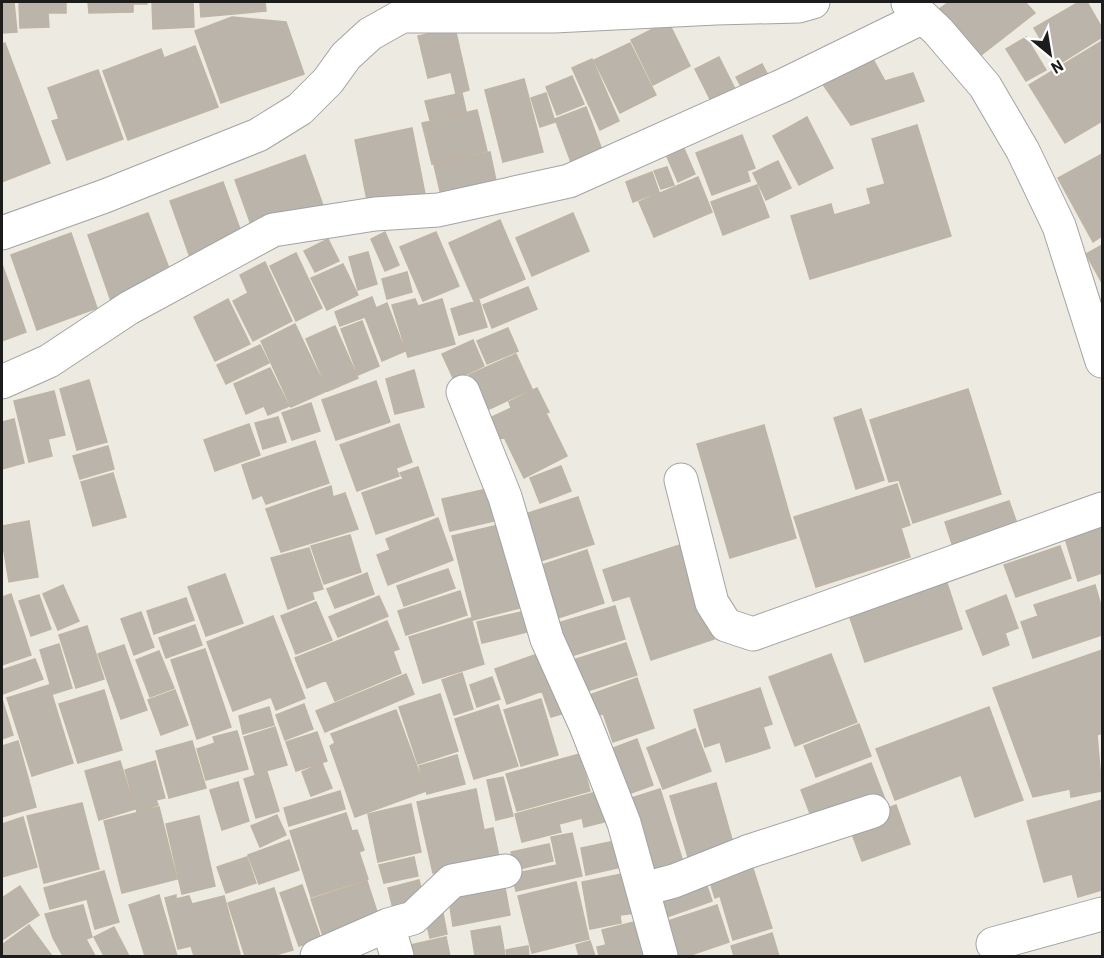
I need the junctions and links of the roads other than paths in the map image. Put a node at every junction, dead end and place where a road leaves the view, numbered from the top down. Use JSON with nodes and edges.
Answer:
{"nodes":[{"id":1,"x":813,"y":2,"type":"edge"},
{"id":2,"x":915,"y":9,"type":"edge"},
{"id":3,"x":2,"y":233,"type":"edge"},
{"id":4,"x":1102,"y":357,"type":"edge"},
{"id":5,"x":2,"y":382,"type":"edge"},
{"id":6,"x":462,"y":392,"type":"dead end"},
{"id":7,"x":681,"y":480,"type":"dead end"},
{"id":8,"x":1102,"y":509,"type":"edge"},
{"id":9,"x":873,"y":811,"type":"dead end"},
{"id":10,"x":505,"y":871,"type":"dead end"},
{"id":11,"x":644,"y":889,"type":"junction"},
{"id":12,"x":1102,"y":914,"type":"edge"},
{"id":13,"x":388,"y":925,"type":"junction"},
{"id":14,"x":993,"y":944,"type":"dead end"},
{"id":15,"x":317,"y":957,"type":"edge"},
{"id":16,"x":397,"y":957,"type":"edge"},
{"id":17,"x":661,"y":957,"type":"edge"}],
"edges":[{"from":1,"to":3,"type":"street"},
{"from":2,"to":4,"type":"street"},
{"from":2,"to":5,"type":"street"},
{"from":6,"to":11,"type":"street"},
{"from":7,"to":8,"type":"street"},
{"from":9,"to":11,"type":"street"},
{"from":10,"to":13,"type":"street"},
{"from":11,"to":17,"type":"street"},
{"from":12,"to":14,"type":"street"},
{"from":13,"to":15,"type":"street"},
{"from":13,"to":16,"type":"street"}]}
